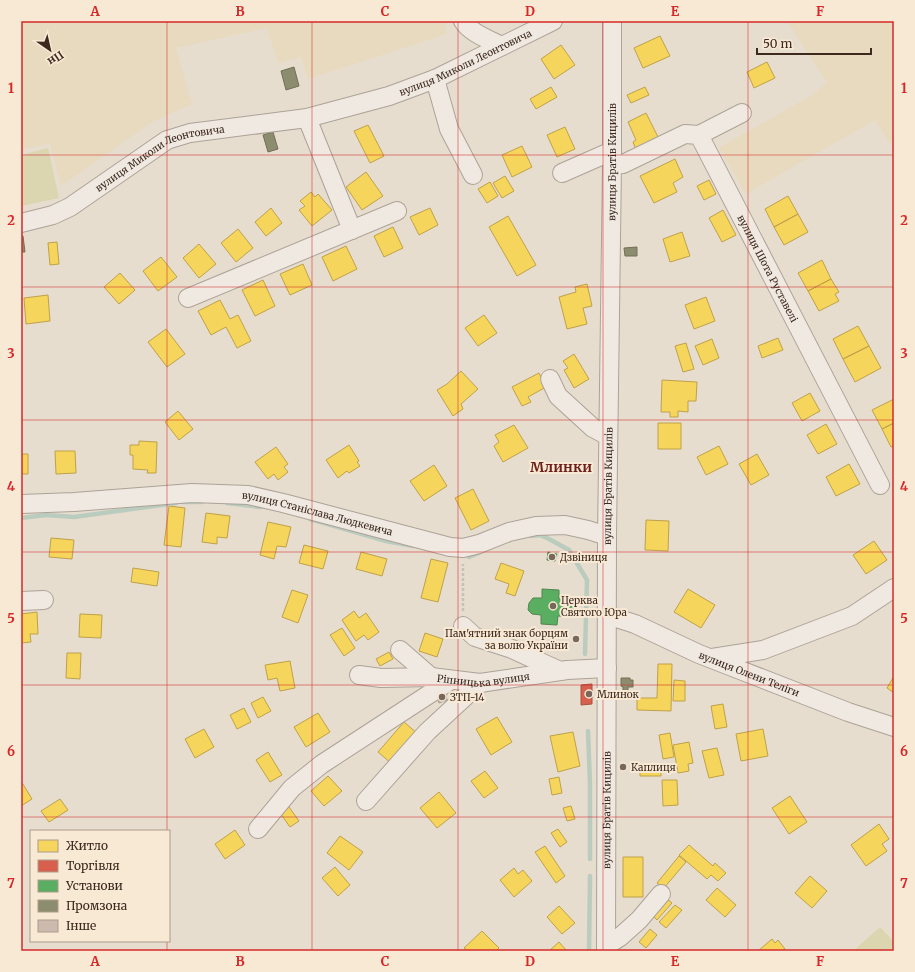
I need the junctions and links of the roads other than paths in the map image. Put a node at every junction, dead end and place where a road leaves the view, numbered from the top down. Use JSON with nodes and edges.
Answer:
{"nodes":[{"id":1,"x":463,"y":21,"type":"edge"},
{"id":2,"x":553,"y":21,"type":"edge"},
{"id":3,"x":612,"y":21,"type":"edge"},
{"id":4,"x":502,"y":46,"type":"junction"},
{"id":5,"x":435,"y":79,"type":"junction"},
{"id":6,"x":742,"y":113,"type":"dead end"},
{"id":7,"x":307,"y":118,"type":"junction"},
{"id":8,"x":699,"y":135,"type":"junction"},
{"id":9,"x":612,"y":158,"type":"junction"},
{"id":10,"x":562,"y":173,"type":"dead end"},
{"id":11,"x":473,"y":175,"type":"dead end"},
{"id":12,"x":397,"y":211,"type":"dead end"},
{"id":13,"x":21,"y":223,"type":"edge"},
{"id":14,"x":352,"y":230,"type":"junction"},
{"id":15,"x":188,"y":298,"type":"dead end"},
{"id":16,"x":550,"y":379,"type":"dead end"},
{"id":17,"x":608,"y":436,"type":"junction"},
{"id":18,"x":880,"y":486,"type":"dead end"},
{"id":19,"x":21,"y":504,"type":"edge"},
{"id":20,"x":607,"y":536,"type":"junction"},
{"id":21,"x":894,"y":588,"type":"edge"},
{"id":22,"x":44,"y":600,"type":"dead end"},
{"id":23,"x":21,"y":601,"type":"edge"},
{"id":24,"x":607,"y":615,"type":"junction"},
{"id":25,"x":463,"y":626,"type":"road end"},
{"id":26,"x":400,"y":650,"type":"dead end"},
{"id":27,"x":710,"y":658,"type":"junction"},
{"id":28,"x":607,"y":668,"type":"junction"},
{"id":29,"x":560,"y":671,"type":"junction"},
{"id":30,"x":359,"y":675,"type":"dead end"},
{"id":31,"x":431,"y":677,"type":"junction"},
{"id":32,"x":451,"y":680,"type":"junction"},
{"id":33,"x":480,"y":683,"type":"junction"},
{"id":34,"x":894,"y":727,"type":"edge"},
{"id":35,"x":366,"y":801,"type":"dead end"},
{"id":36,"x":258,"y":829,"type":"dead end"},
{"id":37,"x":661,"y":894,"type":"dead end"},
{"id":38,"x":606,"y":949,"type":"edge"}],
"edges":[{"from":1,"to":4,"type":"street"},
{"from":2,"to":4,"type":"street","name":"вулиця Миколи Леонтовича"},
{"from":3,"to":9,"type":"street","name":"вулиця Братів Кицилів"},
{"from":4,"to":5,"type":"street","name":"вулиця Миколи Леонтовича"},
{"from":5,"to":7,"type":"street","name":"вулиця Миколи Леонтовича"},
{"from":5,"to":11,"type":"street"},
{"from":6,"to":8,"type":"street"},
{"from":7,"to":13,"type":"street","name":"вулиця Миколи Леонтовича"},
{"from":7,"to":14,"type":"street"},
{"from":8,"to":9,"type":"street"},
{"from":8,"to":18,"type":"street","name":"вулиця Шота Руставелі"},
{"from":9,"to":10,"type":"street"},
{"from":9,"to":17,"type":"street","name":"вулиця Братів Кицилів"},
{"from":12,"to":14,"type":"street"},
{"from":14,"to":15,"type":"street"},
{"from":16,"to":17,"type":"street"},
{"from":17,"to":20,"type":"street","name":"вулиця Братів Кицилів"},
{"from":19,"to":20,"type":"street","name":"вулиця Станіслава Людкевича"},
{"from":20,"to":24,"type":"street","name":"вулиця Братів Кицилів"},
{"from":21,"to":27,"type":"street"},
{"from":22,"to":23,"type":"street"},
{"from":24,"to":27,"type":"street","name":"вулиця Олени Теліги"},
{"from":24,"to":28,"type":"street","name":"вулиця Братів Кицилів"},
{"from":25,"to":29,"type":"street"},
{"from":26,"to":31,"type":"street"},
{"from":27,"to":34,"type":"street","name":"вулиця Олени Теліги"},
{"from":28,"to":29,"type":"street","name":"Ріпницька вулиця"},
{"from":28,"to":38,"type":"street","name":"вулиця Братів Кицилів"},
{"from":29,"to":33,"type":"street","name":"Ріпницька вулиця"},
{"from":30,"to":31,"type":"street","name":"Ріпницька вулиця"},
{"from":31,"to":32,"type":"street","name":"Ріпницька вулиця"},
{"from":32,"to":33,"type":"street","name":"Ріпницька вулиця"},
{"from":32,"to":36,"type":"street"},
{"from":33,"to":35,"type":"street"},
{"from":37,"to":38,"type":"street"}]}
